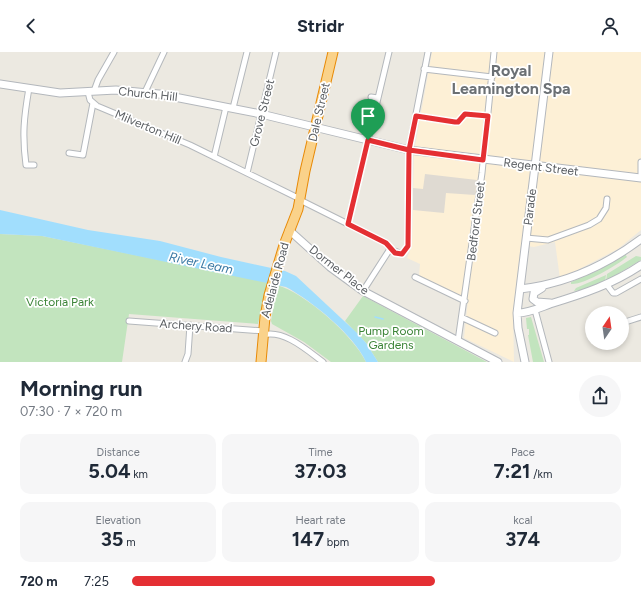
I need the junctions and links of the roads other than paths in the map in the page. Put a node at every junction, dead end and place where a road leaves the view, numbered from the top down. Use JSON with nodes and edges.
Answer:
{"nodes":[{"id":1,"x":114,"y":52,"type":"edge"},
{"id":2,"x":164,"y":52,"type":"edge"},
{"id":3,"x":247,"y":52,"type":"edge"},
{"id":4,"x":276,"y":52,"type":"edge"},
{"id":5,"x":333,"y":52,"type":"edge"},
{"id":6,"x":389,"y":52,"type":"edge"},
{"id":7,"x":428,"y":52,"type":"edge"},
{"id":8,"x":494,"y":52,"type":"edge"},
{"id":9,"x":549,"y":52,"type":"edge"},
{"id":10,"x":424,"y":69,"type":"junction"},
{"id":11,"x":492,"y":77,"type":"junction"},
{"id":12,"x":0,"y":84,"type":"edge"},
{"id":13,"x":29,"y":88,"type":"junction"},
{"id":14,"x":91,"y":91,"type":"junction"},
{"id":15,"x":145,"y":92,"type":"junction"},
{"id":16,"x":371,"y":97,"type":"dead end"},
{"id":17,"x":378,"y":98,"type":"junction"},
{"id":18,"x":93,"y":103,"type":"junction"},
{"id":19,"x":207,"y":103,"type":"joint"},
{"id":20,"x":230,"y":108,"type":"junction"},
{"id":21,"x":261,"y":114,"type":"junction"},
{"id":22,"x":416,"y":116,"type":"junction"},
{"id":23,"x":488,"y":116,"type":"junction"},
{"id":24,"x":315,"y":128,"type":"junction"},
{"id":25,"x":368,"y":140,"type":"junction"},
{"id":26,"x":409,"y":150,"type":"junction"},
{"id":27,"x":69,"y":153,"type":"dead end"},
{"id":28,"x":214,"y":156,"type":"junction"},
{"id":29,"x":483,"y":160,"type":"junction"},
{"id":30,"x":641,"y":162,"type":"edge"},
{"id":31,"x":34,"y":165,"type":"dead end"},
{"id":32,"x":535,"y":166,"type":"junction"},
{"id":33,"x":248,"y":174,"type":"junction"},
{"id":34,"x":641,"y":178,"type":"edge"},
{"id":35,"x":298,"y":199,"type":"junction"},
{"id":36,"x":607,"y":199,"type":"dead end"},
{"id":37,"x":348,"y":224,"type":"junction"},
{"id":38,"x":290,"y":226,"type":"junction"},
{"id":39,"x":526,"y":238,"type":"junction"},
{"id":40,"x":641,"y":239,"type":"edge"},
{"id":41,"x":390,"y":249,"type":"junction"},
{"id":42,"x":641,"y":265,"type":"edge"},
{"id":43,"x":415,"y":277,"type":"dead end"},
{"id":44,"x":641,"y":279,"type":"edge"},
{"id":45,"x":607,"y":285,"type":"junction"},
{"id":46,"x":545,"y":286,"type":"junction"},
{"id":47,"x":520,"y":289,"type":"junction"},
{"id":48,"x":363,"y":291,"type":"junction"},
{"id":49,"x":465,"y":301,"type":"junction"},
{"id":50,"x":555,"y":303,"type":"junction"},
{"id":51,"x":535,"y":310,"type":"junction"},
{"id":52,"x":517,"y":313,"type":"junction"},
{"id":53,"x":641,"y":317,"type":"edge"},
{"id":54,"x":462,"y":318,"type":"junction"},
{"id":55,"x":129,"y":320,"type":"dead end"},
{"id":56,"x":629,"y":321,"type":"edge"},
{"id":57,"x":190,"y":326,"type":"junction"},
{"id":58,"x":266,"y":333,"type":"junction"},
{"id":59,"x":496,"y":333,"type":"dead end"},
{"id":60,"x":458,"y":341,"type":"junction"},
{"id":61,"x":185,"y":362,"type":"edge"},
{"id":62,"x":261,"y":362,"type":"edge"},
{"id":63,"x":323,"y":362,"type":"edge"},
{"id":64,"x":498,"y":362,"type":"edge"},
{"id":65,"x":524,"y":362,"type":"edge"},
{"id":66,"x":549,"y":362,"type":"edge"}],
"edges":[{"from":1,"to":14,"type":"street"},
{"from":2,"to":15,"type":"street"},
{"from":3,"to":20,"type":"street"},
{"from":4,"to":21,"type":"street","name":"Grove Street"},
{"from":5,"to":24,"type":"highway","name":"Dale Street"},
{"from":6,"to":17,"type":"street"},
{"from":7,"to":10,"type":"street"},
{"from":8,"to":11,"type":"street","name":"Bedford Street"},
{"from":9,"to":32,"type":"street","name":"Parade"},
{"from":10,"to":11,"type":"street"},
{"from":10,"to":22,"type":"street"},
{"from":11,"to":23,"type":"street","name":"Bedford Street"},
{"from":12,"to":13,"type":"street","name":"Church Hill"},
{"from":13,"to":14,"type":"street","name":"Church Hill"},
{"from":13,"to":31,"type":"street"},
{"from":14,"to":15,"type":"street","name":"Church Hill"},
{"from":14,"to":18,"type":"street"},
{"from":15,"to":19,"type":"street","name":"Church Hill"},
{"from":16,"to":17,"type":"street"},
{"from":17,"to":25,"type":"street"},
{"from":18,"to":27,"type":"street"},
{"from":18,"to":28,"type":"street","name":"Milverton Hill"},
{"from":19,"to":20,"type":"street","name":"Regent Street"},
{"from":20,"to":21,"type":"street","name":"Regent Street"},
{"from":20,"to":28,"type":"street"},
{"from":21,"to":24,"type":"street","name":"Regent Street"},
{"from":21,"to":33,"type":"street","name":"Grove Street"},
{"from":22,"to":23,"type":"street"},
{"from":22,"to":26,"type":"street"},
{"from":23,"to":29,"type":"street","name":"Bedford Street"},
{"from":24,"to":25,"type":"street","name":"Regent Street"},
{"from":24,"to":35,"type":"highway","name":"Dale Street"},
{"from":25,"to":26,"type":"street","name":"Regent Street"},
{"from":25,"to":37,"type":"street"},
{"from":26,"to":29,"type":"street","name":"Regent Street"},
{"from":26,"to":41,"type":"street","name":"Milverton Hill"},
{"from":28,"to":33,"type":"street","name":"Milverton Hill"},
{"from":29,"to":32,"type":"street","name":"Regent Street"},
{"from":29,"to":49,"type":"street","name":"Bedford Street"},
{"from":30,"to":34,"type":"street"},
{"from":32,"to":34,"type":"street","name":"Regent Street"},
{"from":32,"to":39,"type":"street","name":"Parade"},
{"from":33,"to":35,"type":"street","name":"Milverton Hill"},
{"from":35,"to":37,"type":"street","name":"Milverton Hill"},
{"from":35,"to":38,"type":"highway","name":"Adelaide Road"},
{"from":36,"to":39,"type":"street"},
{"from":37,"to":41,"type":"street","name":"Milverton Hill"},
{"from":38,"to":48,"type":"street","name":"Dormer Place"},
{"from":38,"to":58,"type":"highway","name":"Adelaide Road"},
{"from":39,"to":47,"type":"street","name":"Parade"},
{"from":40,"to":46,"type":"street"},
{"from":41,"to":48,"type":"street"},
{"from":42,"to":45,"type":"street"},
{"from":43,"to":49,"type":"street"},
{"from":44,"to":45,"type":"street"},
{"from":45,"to":50,"type":"street"},
{"from":46,"to":47,"type":"street"},
{"from":46,"to":50,"type":"street"},
{"from":47,"to":52,"type":"street","name":"Parade"},
{"from":48,"to":60,"type":"street","name":"Dormer Place"},
{"from":49,"to":54,"type":"street","name":"Bedford Street"},
{"from":50,"to":51,"type":"street"},
{"from":51,"to":52,"type":"street"},
{"from":51,"to":66,"type":"street"},
{"from":52,"to":65,"type":"street","name":"Parade"},
{"from":53,"to":56,"type":"street"},
{"from":54,"to":59,"type":"street"},
{"from":54,"to":60,"type":"street","name":"Bedford Street"},
{"from":55,"to":57,"type":"street","name":"Archery Road"},
{"from":57,"to":58,"type":"street","name":"Archery Road"},
{"from":57,"to":61,"type":"street"},
{"from":58,"to":62,"type":"highway","name":"Adelaide Road"},
{"from":58,"to":63,"type":"street","name":"Archery Road"},
{"from":60,"to":64,"type":"street","name":"Dormer Place"}]}
